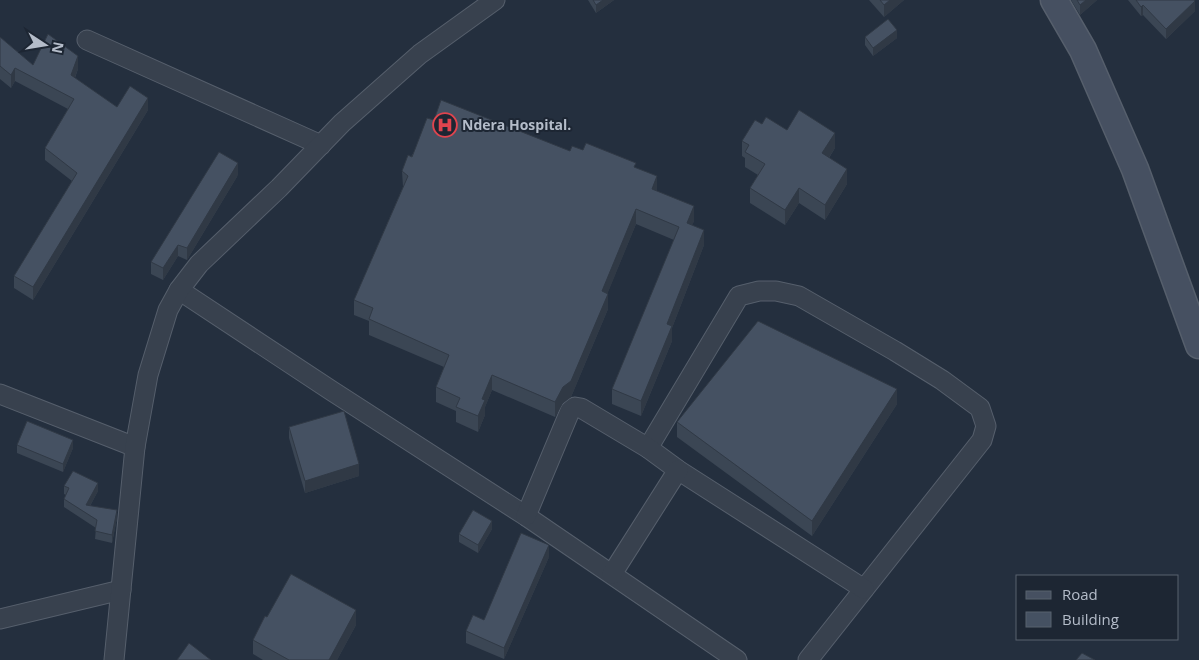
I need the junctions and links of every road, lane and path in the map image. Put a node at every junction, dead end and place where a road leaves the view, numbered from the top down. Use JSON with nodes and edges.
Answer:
{"nodes":[{"id":1,"x":495,"y":0,"type":"edge"},
{"id":2,"x":1054,"y":0,"type":"edge"},
{"id":3,"x":87,"y":40,"type":"dead end"},
{"id":4,"x":321,"y":145,"type":"junction"},
{"id":5,"x":179,"y":290,"type":"junction"},
{"id":6,"x":1199,"y":345,"type":"edge"},
{"id":7,"x":0,"y":394,"type":"edge"},
{"id":8,"x":136,"y":447,"type":"junction"},
{"id":9,"x":648,"y":448,"type":"junction"},
{"id":10,"x":678,"y":470,"type":"junction"},
{"id":11,"x":526,"y":516,"type":"junction"},
{"id":12,"x":612,"y":574,"type":"junction"},
{"id":13,"x":864,"y":589,"type":"junction"},
{"id":14,"x":121,"y":590,"type":"junction"},
{"id":15,"x":0,"y":618,"type":"edge"},
{"id":16,"x":114,"y":660,"type":"edge"},
{"id":17,"x":737,"y":660,"type":"edge"},
{"id":18,"x":808,"y":660,"type":"edge"}],
"edges":[{"from":1,"to":4,"type":"street"},
{"from":2,"to":6,"type":"main road"},
{"from":3,"to":4,"type":"street"},
{"from":4,"to":5,"type":"street"},
{"from":5,"to":8,"type":"street"},
{"from":5,"to":11,"type":"street"},
{"from":7,"to":8,"type":"street"},
{"from":8,"to":14,"type":"street"},
{"from":9,"to":10,"type":"street"},
{"from":9,"to":11,"type":"street"},
{"from":9,"to":13,"type":"street"},
{"from":10,"to":12,"type":"street"},
{"from":10,"to":13,"type":"street"},
{"from":11,"to":12,"type":"street"},
{"from":12,"to":17,"type":"street"},
{"from":13,"to":18,"type":"street"},
{"from":14,"to":15,"type":"street"},
{"from":14,"to":16,"type":"street"}]}
